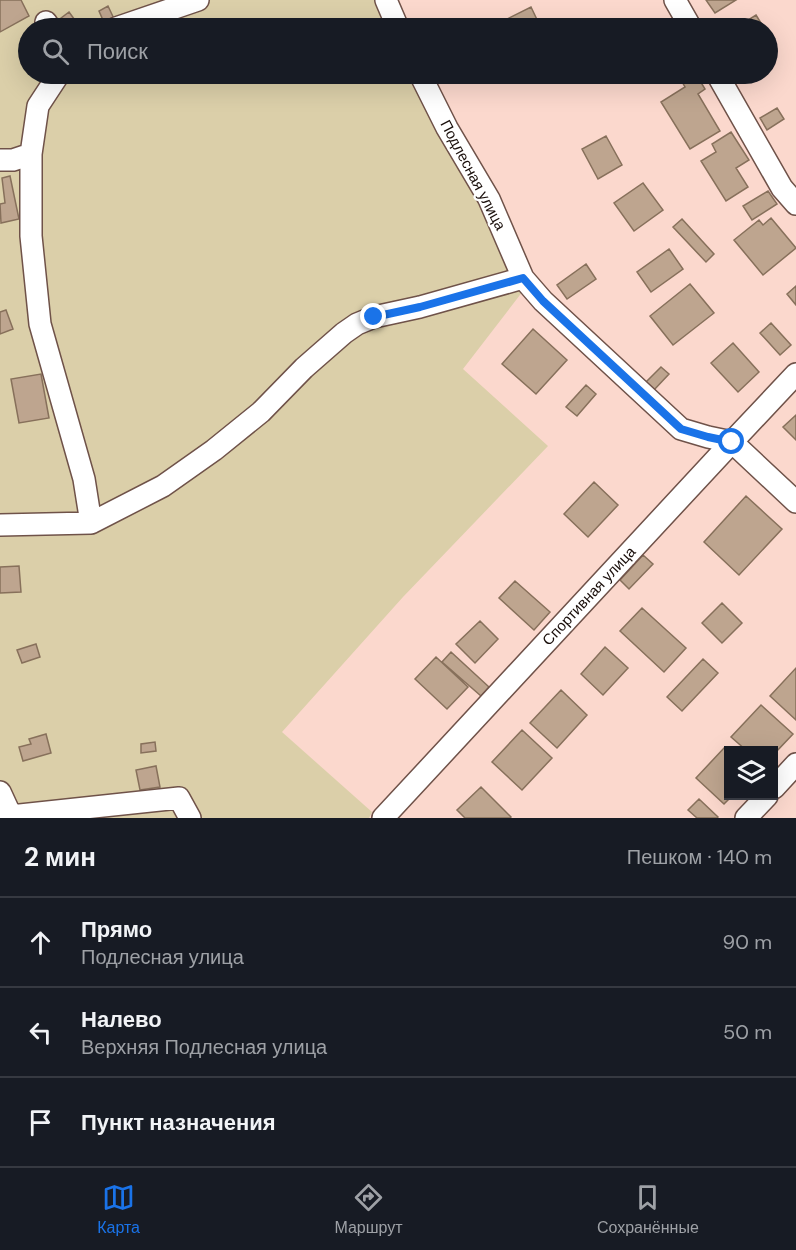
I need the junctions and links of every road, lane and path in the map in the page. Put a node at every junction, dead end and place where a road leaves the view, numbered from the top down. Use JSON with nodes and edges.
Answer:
{"nodes":[{"id":1,"x":198,"y":0,"type":"edge"},
{"id":2,"x":386,"y":0,"type":"edge"},
{"id":3,"x":675,"y":0,"type":"edge"},
{"id":4,"x":155,"y":7,"type":"edge"},
{"id":5,"x":135,"y":18,"type":"edge"},
{"id":6,"x":394,"y":18,"type":"edge"},
{"id":7,"x":685,"y":18,"type":"edge"},
{"id":8,"x":52,"y":84,"type":"edge"},
{"id":9,"x":425,"y":84,"type":"edge"},
{"id":10,"x":723,"y":84,"type":"edge"},
{"id":11,"x":31,"y":154,"type":"junction"},
{"id":12,"x":0,"y":160,"type":"edge"},
{"id":13,"x":796,"y":204,"type":"edge"},
{"id":14,"x":523,"y":278,"type":"junction"},
{"id":15,"x":796,"y":374,"type":"edge"},
{"id":16,"x":732,"y":442,"type":"junction"},
{"id":17,"x":796,"y":502,"type":"edge"},
{"id":18,"x":91,"y":523,"type":"junction"},
{"id":19,"x":0,"y":525,"type":"edge"},
{"id":20,"x":796,"y":764,"type":"edge"},
{"id":21,"x":778,"y":784,"type":"edge"},
{"id":22,"x":0,"y":792,"type":"edge"},
{"id":23,"x":762,"y":800,"type":"edge"},
{"id":24,"x":8,"y":817,"type":"edge"},
{"id":25,"x":190,"y":818,"type":"edge"},
{"id":26,"x":382,"y":818,"type":"edge"},
{"id":27,"x":746,"y":818,"type":"edge"}],
"edges":[{"from":1,"to":4,"type":"street"},
{"from":2,"to":6,"type":"street"},
{"from":3,"to":7,"type":"street"},
{"from":4,"to":5,"type":"street"},
{"from":8,"to":11,"type":"street"},
{"from":9,"to":14,"type":"street","name":"Подлесная улица"},
{"from":10,"to":13,"type":"street"},
{"from":11,"to":12,"type":"street"},
{"from":11,"to":18,"type":"street"},
{"from":14,"to":16,"type":"street","name":"Подлесная улица"},
{"from":14,"to":18,"type":"street"},
{"from":15,"to":16,"type":"street","name":"Спортивная улица"},
{"from":16,"to":17,"type":"street"},
{"from":16,"to":26,"type":"street","name":"Спортивная улица"},
{"from":18,"to":19,"type":"street"},
{"from":20,"to":21,"type":"street"},
{"from":22,"to":24,"type":"street"},
{"from":23,"to":27,"type":"street"},
{"from":24,"to":25,"type":"street"}]}
